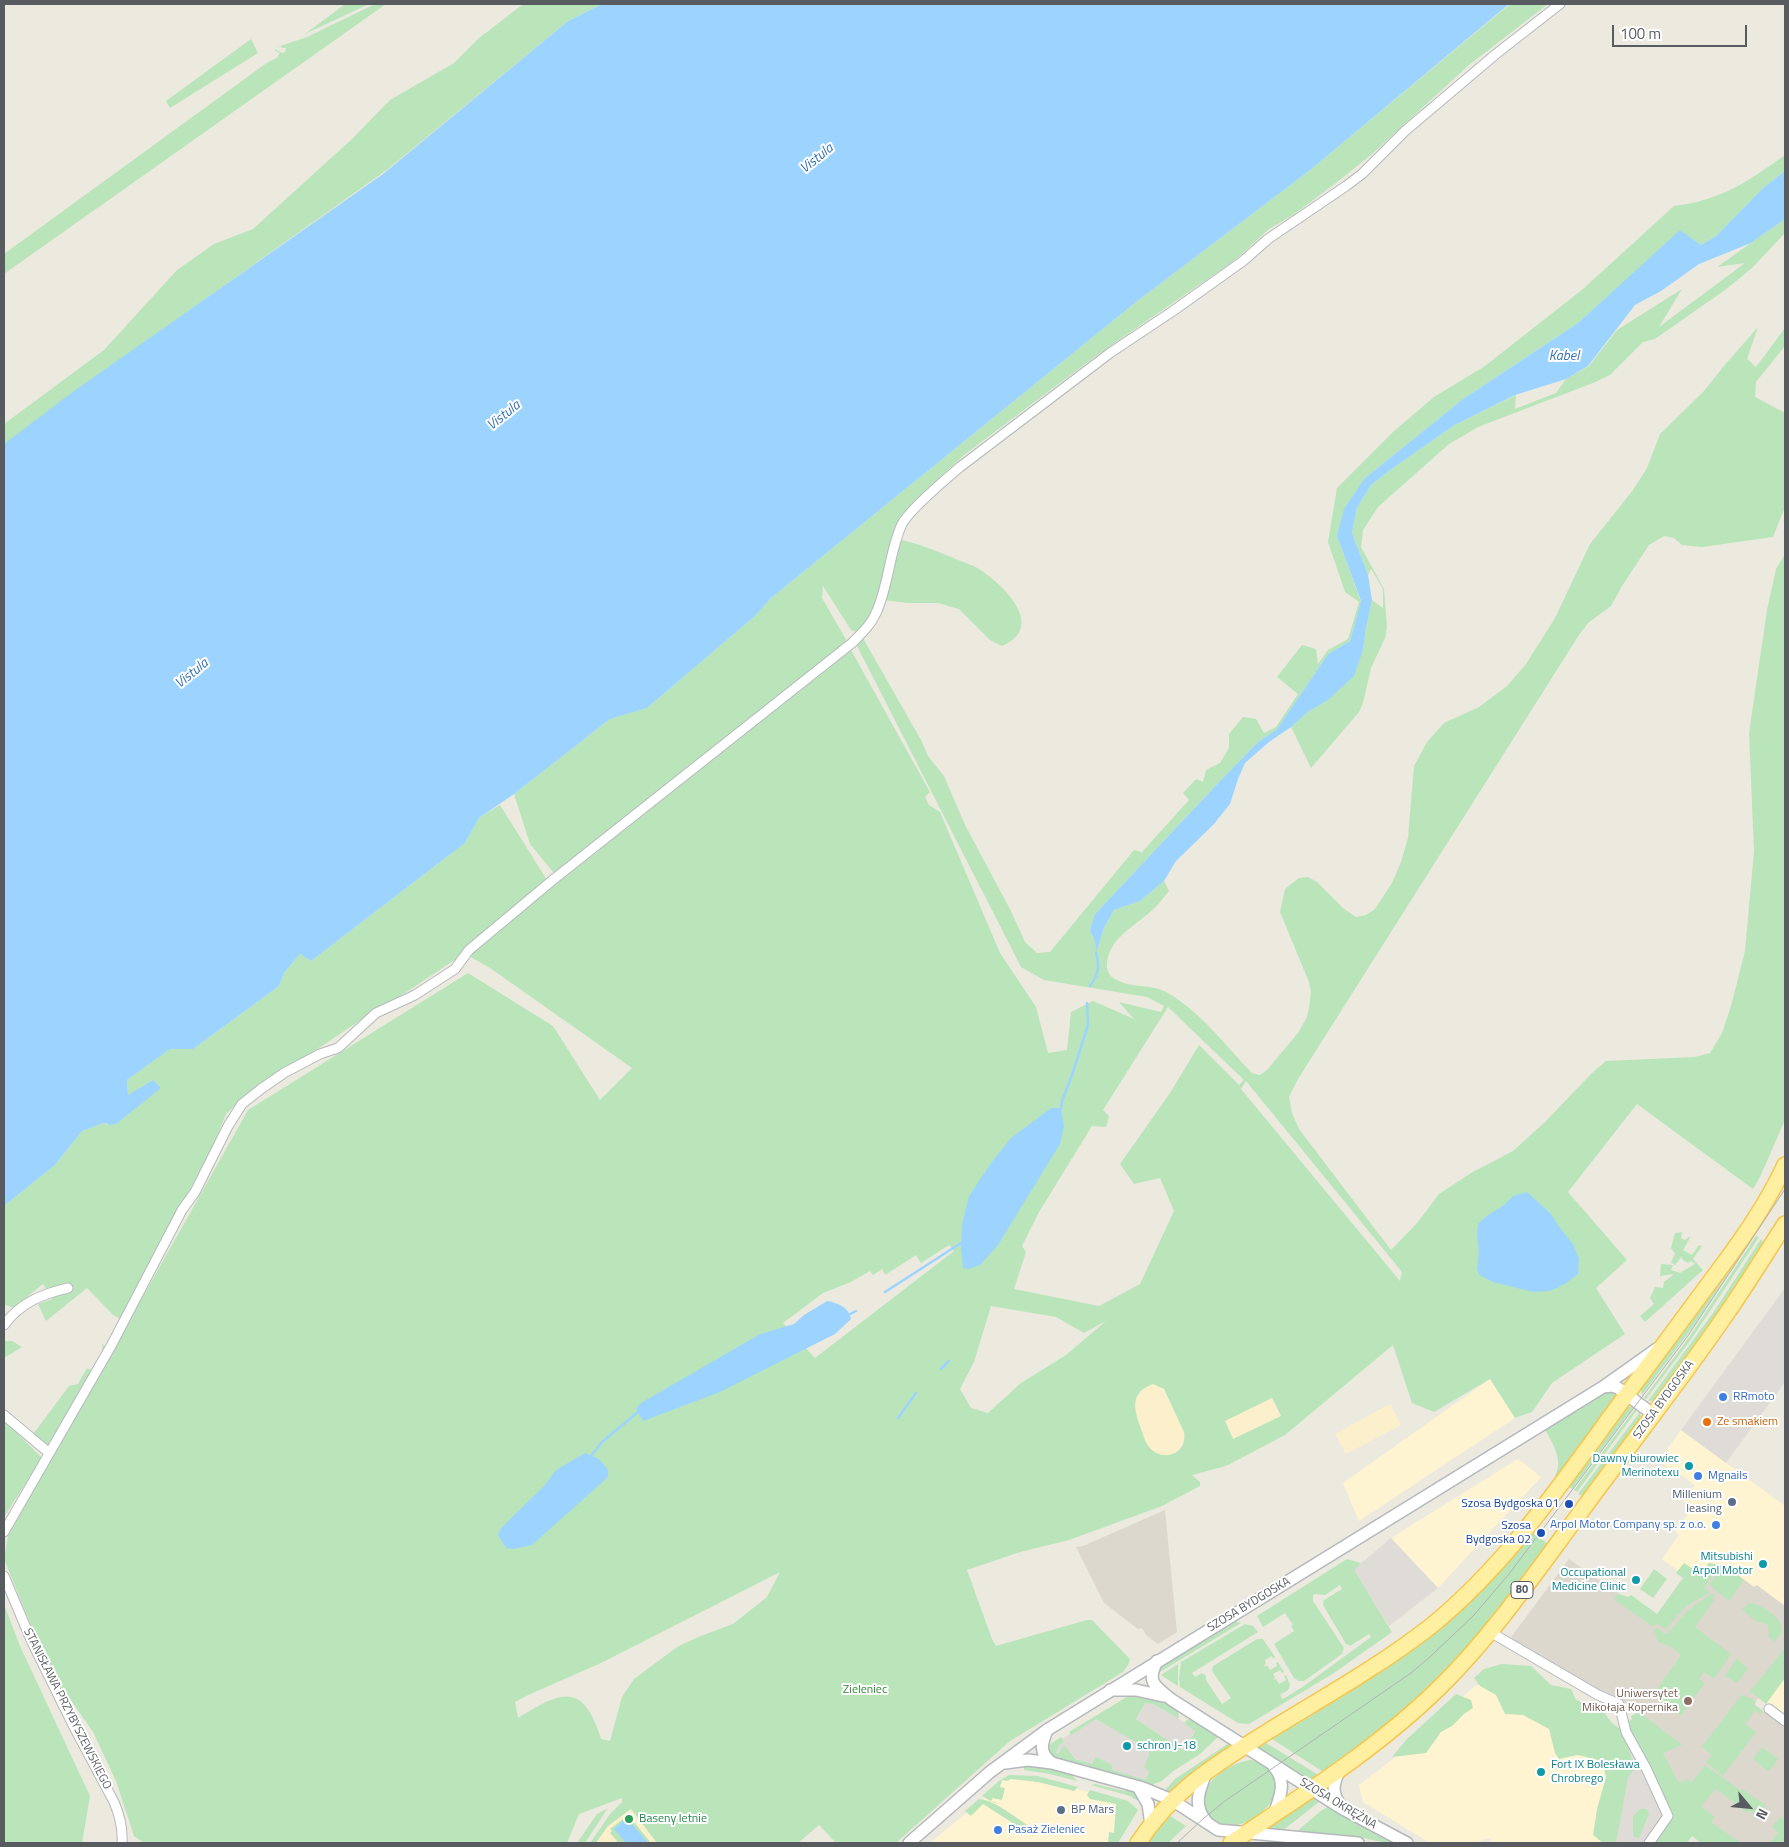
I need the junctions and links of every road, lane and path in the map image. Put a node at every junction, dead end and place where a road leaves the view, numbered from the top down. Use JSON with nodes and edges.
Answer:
{"nodes":[{"id":1,"x":1560,"y":4,"type":"edge"},
{"id":2,"x":1785,"y":1165,"type":"edge"},
{"id":3,"x":1785,"y":1224,"type":"edge"},
{"id":4,"x":68,"y":1288,"type":"dead end"},
{"id":5,"x":4,"y":1325,"type":"edge"},
{"id":6,"x":1664,"y":1344,"type":"junction"},
{"id":7,"x":1602,"y":1387,"type":"junction"},
{"id":8,"x":1626,"y":1394,"type":"junction"},
{"id":9,"x":4,"y":1415,"type":"edge"},
{"id":10,"x":1654,"y":1415,"type":"junction"},
{"id":11,"x":48,"y":1452,"type":"junction"},
{"id":12,"x":4,"y":1532,"type":"edge"},
{"id":13,"x":4,"y":1576,"type":"edge"},
{"id":14,"x":1490,"y":1632,"type":"junction"},
{"id":15,"x":1157,"y":1661,"type":"junction"},
{"id":16,"x":1110,"y":1690,"type":"junction"},
{"id":17,"x":1172,"y":1700,"type":"junction"},
{"id":18,"x":1769,"y":1709,"type":"dead end"},
{"id":19,"x":1785,"y":1722,"type":"edge"},
{"id":20,"x":1047,"y":1730,"type":"junction"},
{"id":21,"x":1244,"y":1746,"type":"junction"},
{"id":22,"x":1270,"y":1762,"type":"junction"},
{"id":23,"x":1052,"y":1763,"type":"junction"},
{"id":24,"x":999,"y":1765,"type":"junction"},
{"id":25,"x":1342,"y":1768,"type":"junction"},
{"id":26,"x":1207,"y":1770,"type":"junction"},
{"id":27,"x":1138,"y":1787,"type":"junction"},
{"id":28,"x":1312,"y":1789,"type":"junction"},
{"id":29,"x":1172,"y":1800,"type":"junction"},
{"id":30,"x":1343,"y":1809,"type":"junction"},
{"id":31,"x":1274,"y":1814,"type":"junction"},
{"id":32,"x":1151,"y":1825,"type":"junction"},
{"id":33,"x":1212,"y":1828,"type":"junction"},
{"id":34,"x":1246,"y":1834,"type":"junction"},
{"id":35,"x":122,"y":1843,"type":"edge"},
{"id":36,"x":909,"y":1843,"type":"edge"},
{"id":37,"x":1138,"y":1843,"type":"edge"},
{"id":38,"x":1231,"y":1843,"type":"edge"},
{"id":39,"x":1358,"y":1843,"type":"edge"},
{"id":40,"x":1406,"y":1843,"type":"edge"},
{"id":41,"x":1649,"y":1843,"type":"edge"}],
"edges":[{"from":1,"to":11,"type":"street"},
{"from":2,"to":6,"type":"main road","name":"SZOSA BYDGOSKA"},
{"from":3,"to":10,"type":"main road","name":"SZOSA BYDGOSKA","number":"80"},
{"from":4,"to":5,"type":"street"},
{"from":6,"to":7,"type":"street","name":"SZOSA BYDGOSKA"},
{"from":6,"to":8,"type":"main road","name":"SZOSA BYDGOSKA"},
{"from":7,"to":8,"type":"street"},
{"from":7,"to":15,"type":"street","name":"SZOSA BYDGOSKA"},
{"from":8,"to":10,"type":"street"},
{"from":8,"to":21,"type":"main road","name":"SZOSA BYDGOSKA"},
{"from":9,"to":11,"type":"street"},
{"from":10,"to":14,"type":"main road","name":"SZOSA BYDGOSKA","number":"80"},
{"from":11,"to":12,"type":"street"},
{"from":13,"to":35,"type":"street","name":"STANISŁAWA PRZYBYSZEWSKIEGO"},
{"from":14,"to":25,"type":"main road","name":"SZOSA BYDGOSKA","number":"80"},
{"from":14,"to":41,"type":"street"},
{"from":15,"to":16,"type":"street","name":"SZOSA BYDGOSKA"},
{"from":15,"to":17,"type":"street"},
{"from":16,"to":17,"type":"street"},
{"from":16,"to":20,"type":"street","name":"SZOSA BYDGOSKA"},
{"from":17,"to":21,"type":"street","name":"SZOSA OKRĘŻNA"},
{"from":18,"to":19,"type":"street"},
{"from":20,"to":23,"type":"street"},
{"from":20,"to":24,"type":"street","name":"SZOSA BYDGOSKA"},
{"from":21,"to":22,"type":"street","name":"SZOSA OKRĘŻNA"},
{"from":21,"to":26,"type":"main road","name":"SZOSA BYDGOSKA"},
{"from":22,"to":28,"type":"street","name":"SZOSA OKRĘŻNA"},
{"from":22,"to":31,"type":"street","name":"SZOSA OKRĘŻNA"},
{"from":23,"to":24,"type":"street","name":"SZOSA OKRĘŻNA"},
{"from":23,"to":27,"type":"street","name":"SZOSA OKRĘŻNA"},
{"from":24,"to":36,"type":"street","name":"SZOSA BYDGOSKA"},
{"from":25,"to":28,"type":"main road","name":"SZOSA BYDGOSKA","number":"80"},
{"from":25,"to":30,"type":"street"},
{"from":26,"to":29,"type":"main road","name":"SZOSA BYDGOSKA"},
{"from":26,"to":33,"type":"street"},
{"from":27,"to":29,"type":"street","name":"SZOSA OKRĘŻNA"},
{"from":27,"to":32,"type":"street"},
{"from":28,"to":30,"type":"street","name":"SZOSA OKRĘŻNA"},
{"from":28,"to":31,"type":"main road","name":"SZOSA BYDGOSKA","number":"80"},
{"from":29,"to":32,"type":"main road","name":"SZOSA BYDGOSKA"},
{"from":29,"to":33,"type":"street","name":"SZOSA OKRĘŻNA"},
{"from":30,"to":40,"type":"street","name":"SZOSA OKRĘŻNA"},
{"from":31,"to":34,"type":"main road","number":"80"},
{"from":32,"to":37,"type":"main road","name":"SZOSA BYDGOSKA"},
{"from":33,"to":34,"type":"street","name":"SZOSA OKRĘŻNA"},
{"from":34,"to":38,"type":"main road","number":"80"},
{"from":34,"to":39,"type":"street","name":"SZOSA OKRĘŻNA"}]}
